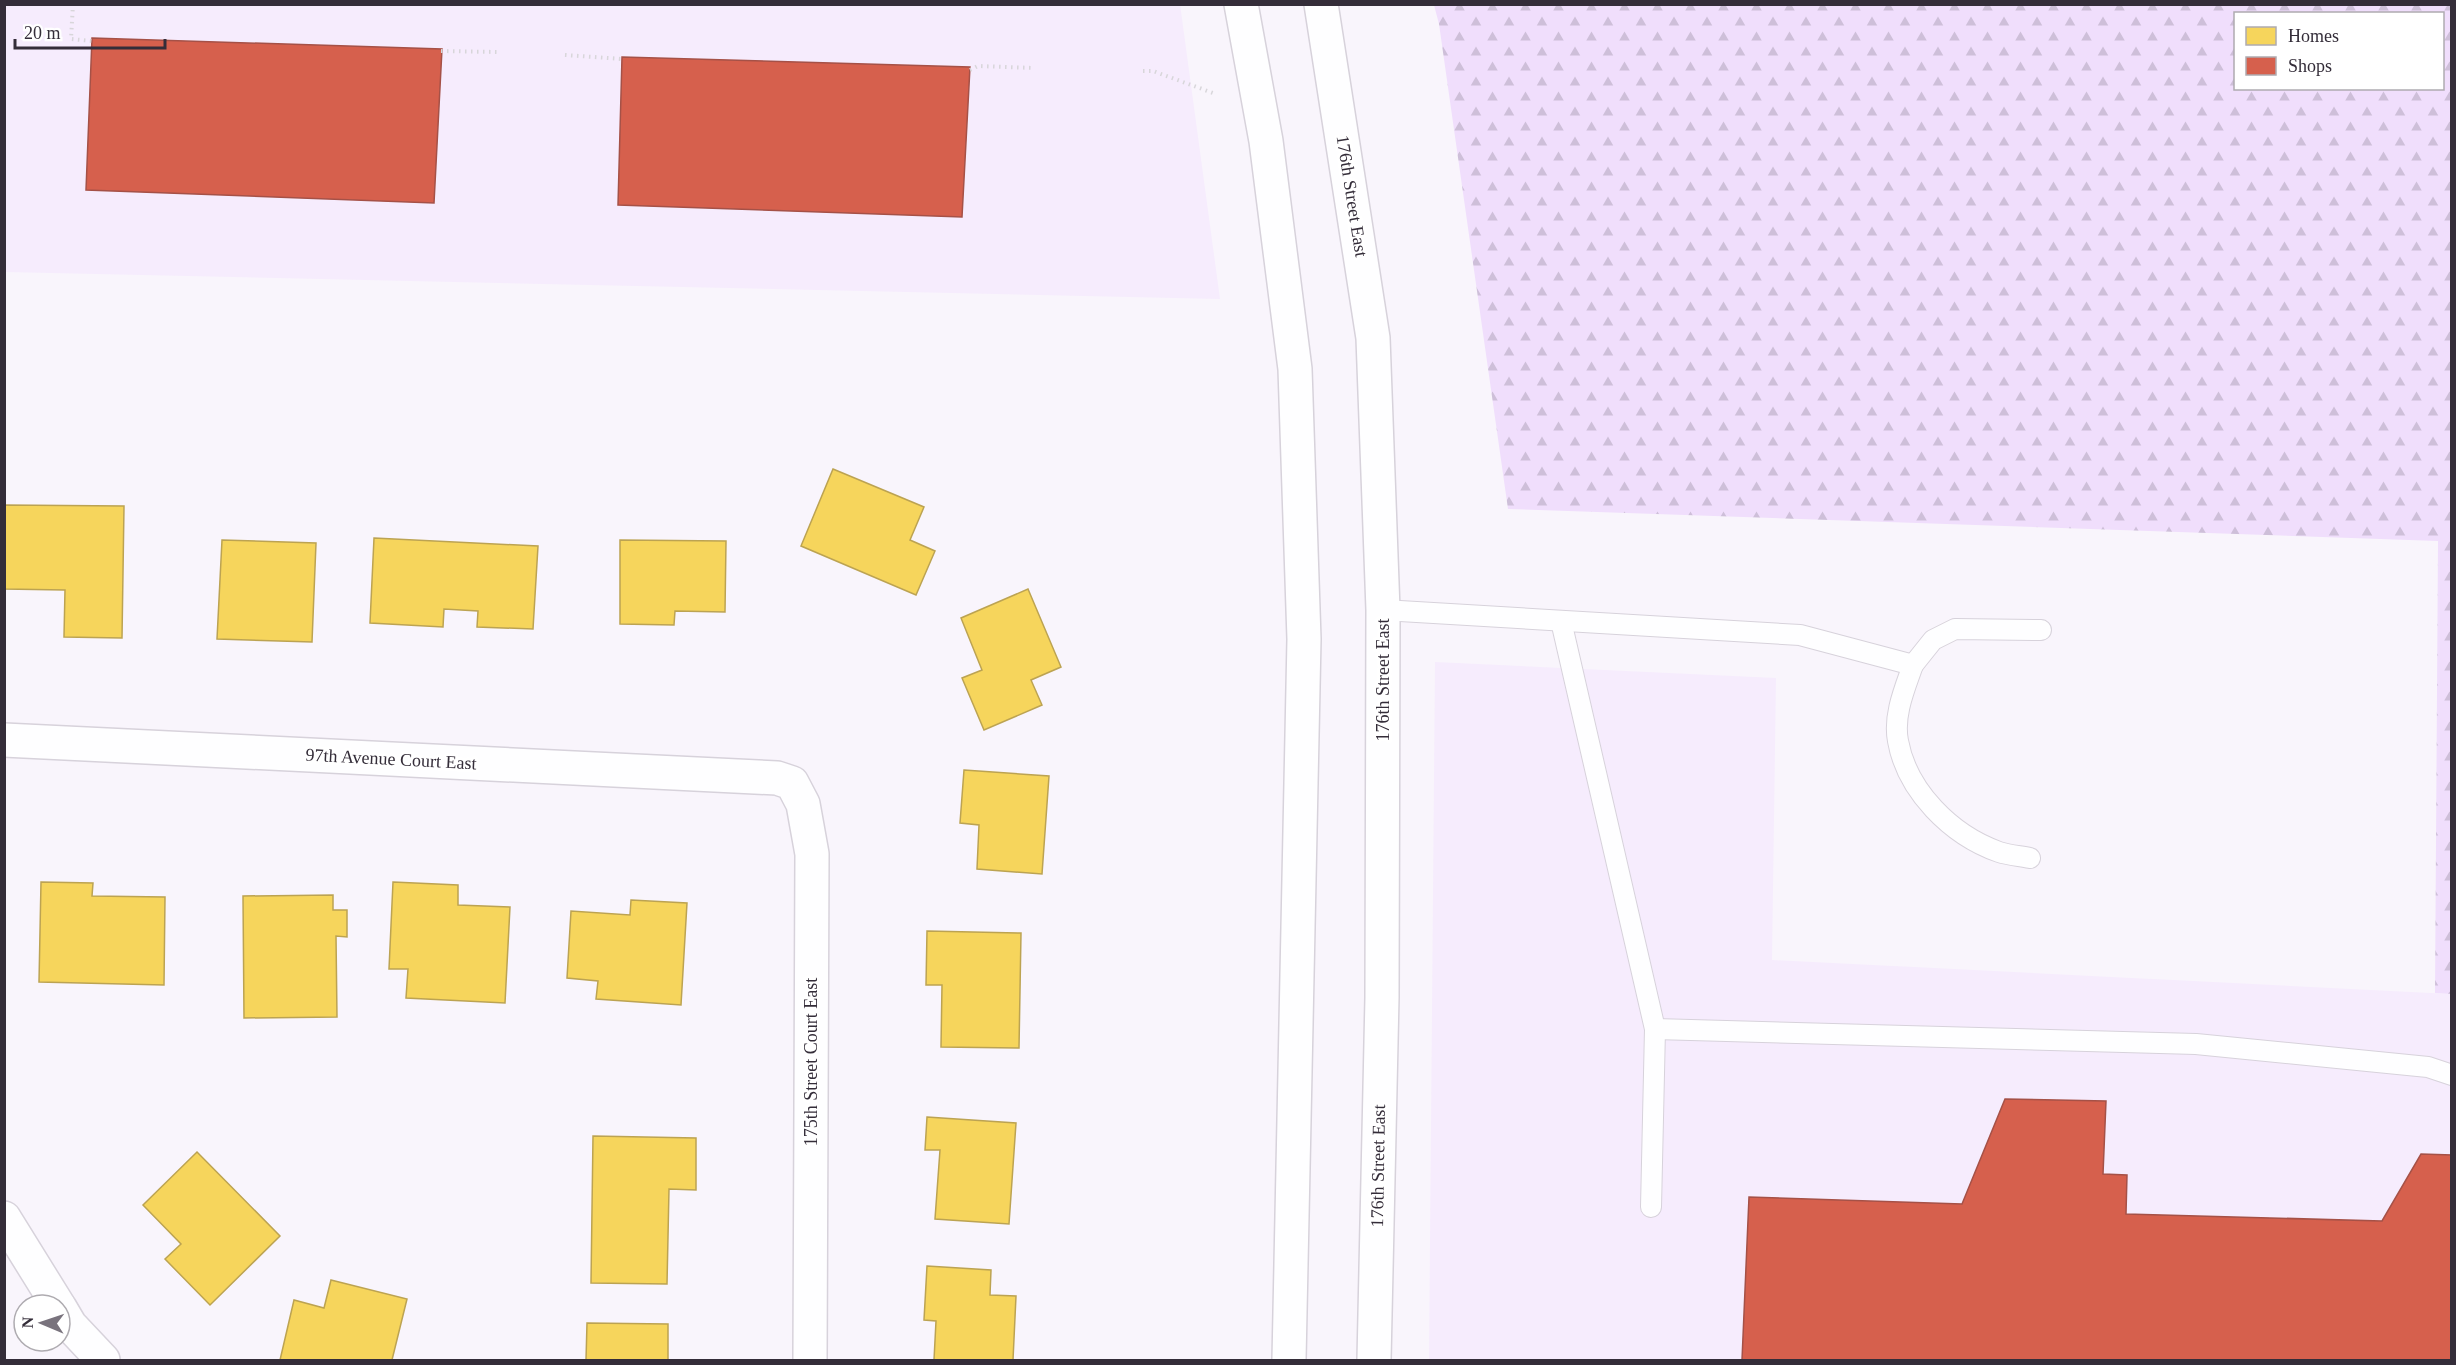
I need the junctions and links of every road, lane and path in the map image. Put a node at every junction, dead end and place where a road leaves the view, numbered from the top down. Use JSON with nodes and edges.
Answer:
{"nodes":[{"id":1,"x":73,"y":4,"type":"edge"},
{"id":2,"x":1241,"y":4,"type":"edge"},
{"id":3,"x":1321,"y":4,"type":"edge"},
{"id":4,"x":92,"y":40,"type":"dead end"},
{"id":5,"x":441,"y":51,"type":"dead end"},
{"id":6,"x":497,"y":52,"type":"dead end"},
{"id":7,"x":565,"y":55,"type":"dead end"},
{"id":8,"x":622,"y":59,"type":"dead end"},
{"id":9,"x":1034,"y":68,"type":"dead end"},
{"id":10,"x":970,"y":70,"type":"dead end"},
{"id":11,"x":1143,"y":71,"type":"dead end"},
{"id":12,"x":1213,"y":93,"type":"dead end"},
{"id":13,"x":1383,"y":610,"type":"junction"},
{"id":14,"x":1561,"y":621,"type":"junction"},
{"id":15,"x":2042,"y":630,"type":"dead end"},
{"id":16,"x":1913,"y":665,"type":"junction"},
{"id":17,"x":4,"y":740,"type":"edge"},
{"id":18,"x":777,"y":778,"type":"joint"},
{"id":19,"x":2030,"y":858,"type":"dead end"},
{"id":20,"x":1655,"y":1029,"type":"junction"},
{"id":21,"x":2451,"y":1075,"type":"edge"},
{"id":22,"x":1651,"y":1207,"type":"dead end"},
{"id":23,"x":4,"y":1218,"type":"edge"},
{"id":24,"x":51,"y":1293,"type":"edge"},
{"id":25,"x":72,"y":1324,"type":"edge"},
{"id":26,"x":103,"y":1360,"type":"edge"},
{"id":27,"x":810,"y":1360,"type":"edge"},
{"id":28,"x":1289,"y":1360,"type":"edge"},
{"id":29,"x":1374,"y":1360,"type":"edge"}],
"edges":[{"from":1,"to":4,"type":"path"},
{"from":2,"to":28,"type":"main road"},
{"from":3,"to":13,"type":"main road","name":"176th Street East"},
{"from":5,"to":6,"type":"path"},
{"from":7,"to":8,"type":"path"},
{"from":9,"to":10,"type":"path"},
{"from":11,"to":12,"type":"path"},
{"from":13,"to":14,"type":"lane"},
{"from":13,"to":29,"type":"main road","name":"176th Street East"},
{"from":14,"to":16,"type":"lane"},
{"from":14,"to":20,"type":"lane"},
{"from":15,"to":16,"type":"lane"},
{"from":16,"to":19,"type":"lane"},
{"from":17,"to":18,"type":"main road","name":"97th Avenue Court East"},
{"from":18,"to":27,"type":"main road","name":"175th Street Court East"},
{"from":20,"to":21,"type":"lane"},
{"from":20,"to":22,"type":"lane"},
{"from":23,"to":24,"type":"main road"},
{"from":25,"to":26,"type":"main road"}]}
